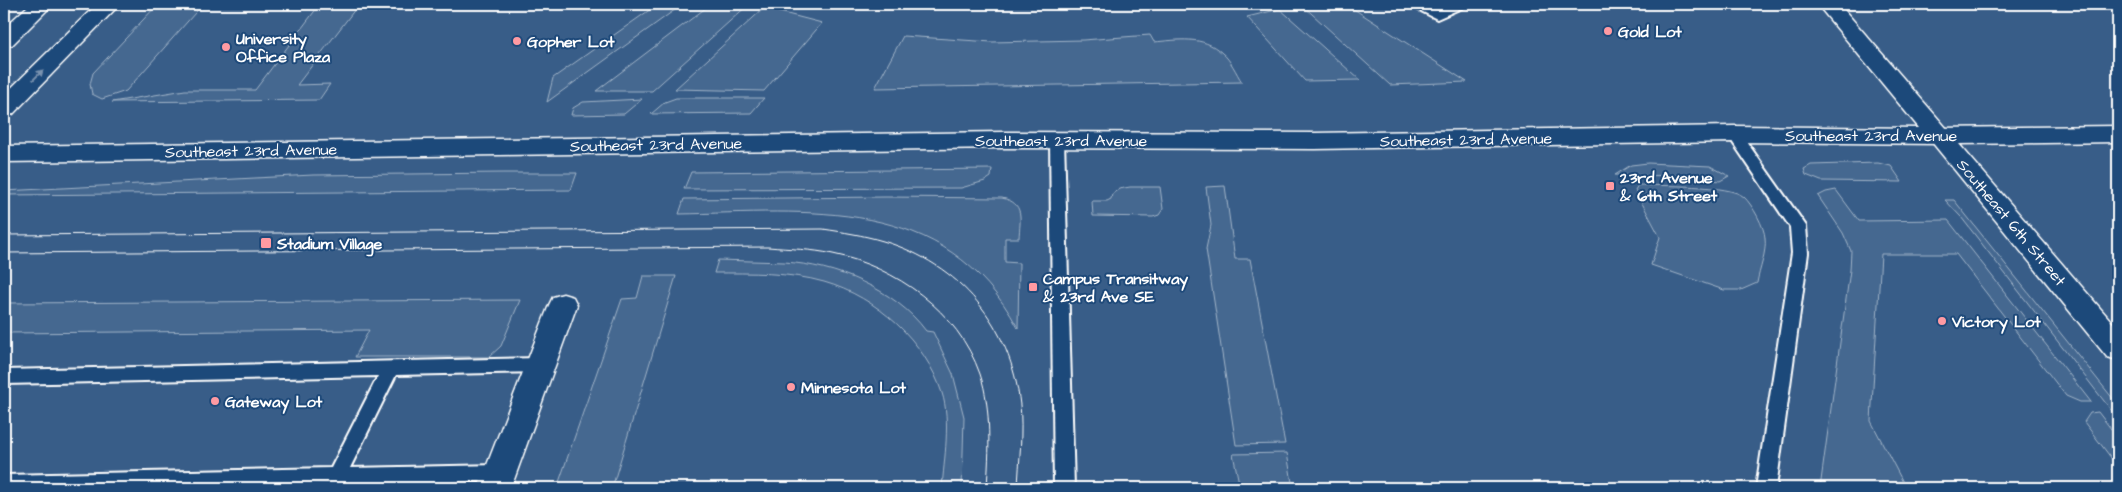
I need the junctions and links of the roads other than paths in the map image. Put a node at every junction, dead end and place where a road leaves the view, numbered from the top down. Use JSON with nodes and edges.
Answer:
{"nodes":[{"id":1,"x":42,"y":4,"type":"edge"},
{"id":2,"x":109,"y":4,"type":"edge"},
{"id":3,"x":1418,"y":4,"type":"edge"},
{"id":4,"x":1459,"y":4,"type":"edge"},
{"id":5,"x":1828,"y":4,"type":"edge"},
{"id":6,"x":4,"y":40,"type":"edge"},
{"id":7,"x":4,"y":109,"type":"edge"},
{"id":8,"x":1734,"y":134,"type":"junction"},
{"id":9,"x":2118,"y":134,"type":"edge"},
{"id":10,"x":1939,"y":136,"type":"junction"},
{"id":11,"x":1057,"y":140,"type":"junction"},
{"id":12,"x":4,"y":154,"type":"edge"},
{"id":13,"x":563,"y":305,"type":"dead end"},
{"id":14,"x":2118,"y":349,"type":"edge"},
{"id":15,"x":541,"y":365,"type":"junction"},
{"id":16,"x":391,"y":368,"type":"junction"},
{"id":17,"x":4,"y":377,"type":"edge"},
{"id":18,"x":336,"y":476,"type":"junction"},
{"id":19,"x":497,"y":481,"type":"edge"},
{"id":20,"x":4,"y":483,"type":"edge"},
{"id":21,"x":1064,"y":488,"type":"edge"},
{"id":22,"x":1766,"y":488,"type":"edge"}],
"edges":[{"from":1,"to":6,"type":"street"},
{"from":7,"to":2,"type":"street","one_way":true},
{"from":3,"to":4,"type":"lane"},
{"from":5,"to":10,"type":"street","name":"Southeast 6th Street"},
{"from":8,"to":10,"type":"street","name":"Southeast 23rd Avenue"},
{"from":8,"to":11,"type":"street","name":"Southeast 23rd Avenue"},
{"from":8,"to":22,"type":"lane"},
{"from":9,"to":10,"type":"street","name":"Southeast 23rd Avenue"},
{"from":10,"to":14,"type":"street","name":"Southeast 6th Street"},
{"from":11,"to":12,"type":"street","name":"Southeast 23rd Avenue"},
{"from":11,"to":21,"type":"lane"},
{"from":13,"to":15,"type":"street"},
{"from":15,"to":16,"type":"lane"},
{"from":15,"to":19,"type":"street"},
{"from":16,"to":17,"type":"lane"},
{"from":16,"to":18,"type":"lane"},
{"from":18,"to":19,"type":"lane"},
{"from":18,"to":20,"type":"lane"}]}
